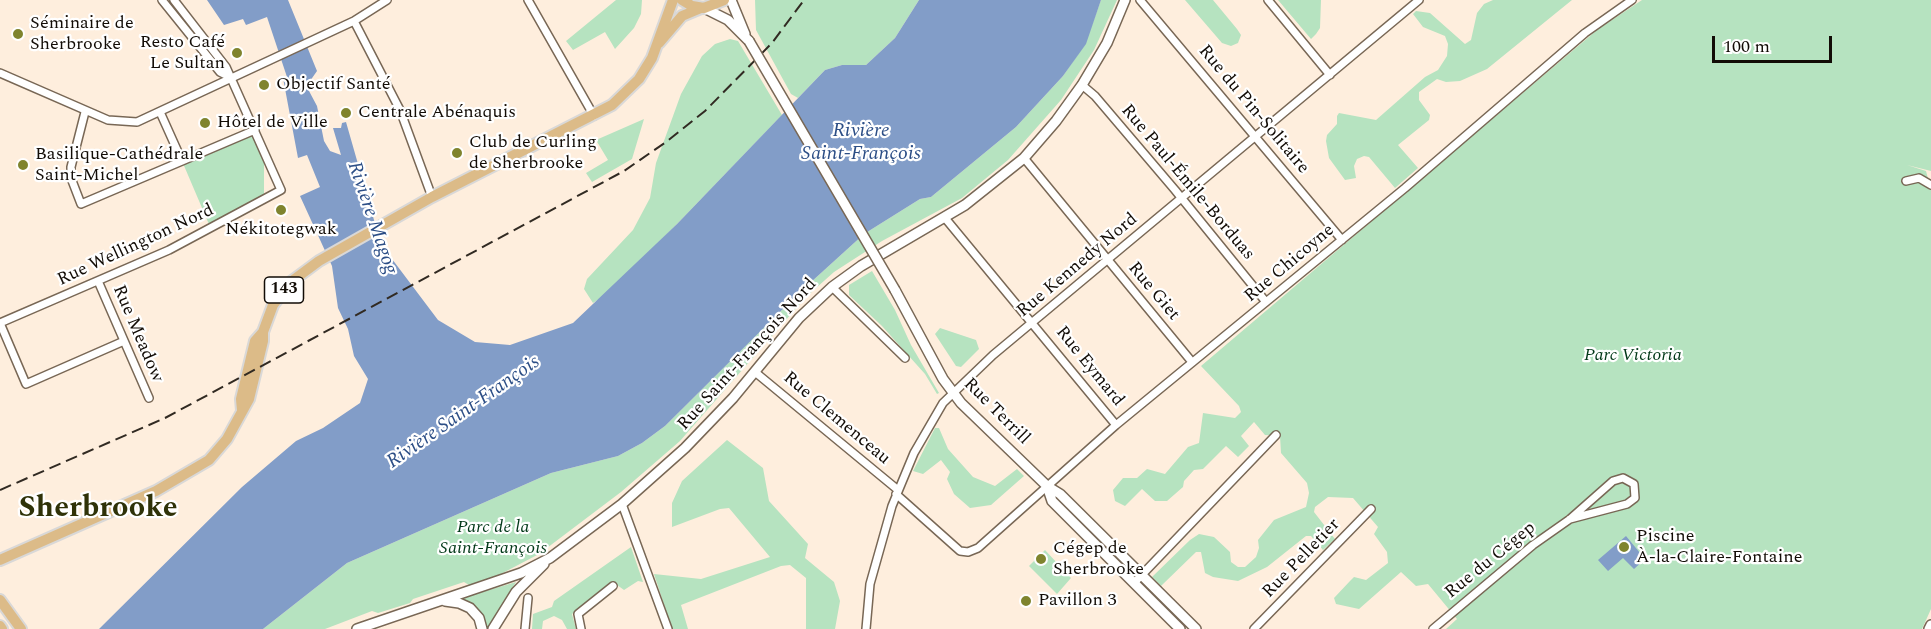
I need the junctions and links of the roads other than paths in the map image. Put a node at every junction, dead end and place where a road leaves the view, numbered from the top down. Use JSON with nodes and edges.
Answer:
{"nodes":[{"id":1,"x":162,"y":0,"type":"edge"},
{"id":2,"x":174,"y":0,"type":"edge"},
{"id":3,"x":387,"y":0,"type":"edge"},
{"id":4,"x":528,"y":0,"type":"edge"},
{"id":5,"x":672,"y":0,"type":"edge"},
{"id":6,"x":682,"y":0,"type":"edge"},
{"id":7,"x":724,"y":0,"type":"edge"},
{"id":8,"x":731,"y":0,"type":"edge"},
{"id":9,"x":1125,"y":0,"type":"edge"},
{"id":10,"x":1140,"y":0,"type":"edge"},
{"id":11,"x":1268,"y":0,"type":"edge"},
{"id":12,"x":1419,"y":0,"type":"edge"},
{"id":13,"x":1632,"y":0,"type":"edge"},
{"id":14,"x":703,"y":8,"type":"junction"},
{"id":15,"x":354,"y":21,"type":"junction"},
{"id":16,"x":749,"y":41,"type":"junction"},
{"id":17,"x":659,"y":43,"type":"junction"},
{"id":18,"x":0,"y":73,"type":"edge"},
{"id":19,"x":1330,"y":75,"type":"junction"},
{"id":20,"x":232,"y":78,"type":"junction"},
{"id":21,"x":1082,"y":85,"type":"junction"},
{"id":22,"x":85,"y":112,"type":"junction"},
{"id":23,"x":160,"y":112,"type":"junction"},
{"id":24,"x":594,"y":116,"type":"junction"},
{"id":25,"x":255,"y":130,"type":"junction"},
{"id":26,"x":1256,"y":137,"type":"junction"},
{"id":27,"x":1024,"y":158,"type":"junction"},
{"id":28,"x":182,"y":161,"type":"junction"},
{"id":29,"x":1906,"y":181,"type":"dead end"},
{"id":30,"x":1931,"y":185,"type":"edge"},
{"id":31,"x":432,"y":197,"type":"junction"},
{"id":32,"x":1182,"y":200,"type":"junction"},
{"id":33,"x":945,"y":218,"type":"junction"},
{"id":34,"x":1342,"y":240,"type":"junction"},
{"id":35,"x":1107,"y":261,"type":"junction"},
{"id":36,"x":98,"y":281,"type":"junction"},
{"id":37,"x":832,"y":287,"type":"junction"},
{"id":38,"x":1266,"y":302,"type":"junction"},
{"id":39,"x":0,"y":323,"type":"edge"},
{"id":40,"x":1034,"y":323,"type":"junction"},
{"id":41,"x":124,"y":341,"type":"junction"},
{"id":42,"x":905,"y":358,"type":"dead end"},
{"id":43,"x":1192,"y":362,"type":"junction"},
{"id":44,"x":755,"y":372,"type":"junction"},
{"id":45,"x":952,"y":392,"type":"junction"},
{"id":46,"x":149,"y":398,"type":"dead end"},
{"id":47,"x":1116,"y":425,"type":"junction"},
{"id":48,"x":1276,"y":435,"type":"dead end"},
{"id":49,"x":1047,"y":486,"type":"junction"},
{"id":50,"x":897,"y":492,"type":"junction"},
{"id":51,"x":622,"y":504,"type":"junction"},
{"id":52,"x":1371,"y":509,"type":"dead end"},
{"id":53,"x":1570,"y":519,"type":"junction"},
{"id":54,"x":968,"y":552,"type":"joint"},
{"id":55,"x":550,"y":558,"type":"junction"},
{"id":56,"x":0,"y":560,"type":"edge"},
{"id":57,"x":1142,"y":576,"type":"junction"},
{"id":58,"x":1134,"y":583,"type":"junction"},
{"id":59,"x":613,"y":586,"type":"dead end"},
{"id":60,"x":528,"y":598,"type":"dead end"},
{"id":61,"x":0,"y":600,"type":"edge"},
{"id":62,"x":438,"y":602,"type":"junction"},
{"id":63,"x":21,"y":629,"type":"edge"},
{"id":64,"x":357,"y":629,"type":"edge"},
{"id":65,"x":482,"y":629,"type":"edge"},
{"id":66,"x":493,"y":629,"type":"edge"},
{"id":67,"x":525,"y":629,"type":"edge"},
{"id":68,"x":581,"y":629,"type":"edge"},
{"id":69,"x":668,"y":629,"type":"edge"},
{"id":70,"x":866,"y":629,"type":"edge"},
{"id":71,"x":1180,"y":629,"type":"edge"},
{"id":72,"x":1196,"y":629,"type":"edge"},
{"id":73,"x":1254,"y":629,"type":"edge"},
{"id":74,"x":1433,"y":629,"type":"edge"}],
"edges":[{"from":1,"to":20,"type":"street"},
{"from":2,"to":20,"type":"street"},
{"from":3,"to":15,"type":"street"},
{"from":4,"to":24,"type":"street"},
{"from":5,"to":17,"type":"main road","number":"143"},
{"from":6,"to":14,"type":"main road"},
{"from":7,"to":14,"type":"main road","number":"143"},
{"from":8,"to":16,"type":"street"},
{"from":9,"to":21,"type":"street","name":"Rue Saint-François Nord"},
{"from":10,"to":26,"type":"street","name":"Rue du Pin-Solitaire"},
{"from":11,"to":19,"type":"street"},
{"from":12,"to":19,"type":"street","name":"Rue Kennedy Nord"},
{"from":13,"to":34,"type":"street","name":"Rue Chicoyne"},
{"from":14,"to":16,"type":"street"},
{"from":14,"to":17,"type":"main road","number":"143"},
{"from":15,"to":20,"type":"street"},
{"from":15,"to":31,"type":"street"},
{"from":16,"to":45,"type":"street","name":"Rue Terrill","bridge":true},
{"from":17,"to":24,"type":"main road","number":"143"},
{"from":18,"to":22,"type":"street"},
{"from":19,"to":26,"type":"street","name":"Rue Kennedy Nord"},
{"from":20,"to":23,"type":"street"},
{"from":20,"to":25,"type":"street"},
{"from":21,"to":27,"type":"street","name":"Rue Saint-François Nord"},
{"from":21,"to":32,"type":"street","name":"Rue Paul-Émile-Borduas"},
{"from":22,"to":23,"type":"street"},
{"from":22,"to":28,"type":"street"},
{"from":23,"to":28,"type":"street"},
{"from":24,"to":31,"type":"main road","number":"143"},
{"from":25,"to":28,"type":"street"},
{"from":25,"to":36,"type":"street","name":"Rue Wellington Nord"},
{"from":26,"to":32,"type":"street","name":"Rue Kennedy Nord"},
{"from":26,"to":34,"type":"street","name":"Rue du Pin-Solitaire"},
{"from":27,"to":33,"type":"street","name":"Rue Saint-François Nord"},
{"from":27,"to":35,"type":"street","name":"Rue Giet"},
{"from":29,"to":30,"type":"street"},
{"from":31,"to":56,"type":"main road","number":"143"},
{"from":32,"to":35,"type":"street","name":"Rue Kennedy Nord"},
{"from":32,"to":38,"type":"street","name":"Rue Paul-Émile-Borduas"},
{"from":33,"to":37,"type":"street","name":"Rue Saint-François Nord"},
{"from":33,"to":40,"type":"street","name":"Rue Eymard"},
{"from":34,"to":38,"type":"street","name":"Rue Chicoyne"},
{"from":35,"to":40,"type":"street","name":"Rue Kennedy Nord"},
{"from":35,"to":43,"type":"street","name":"Rue Giet"},
{"from":36,"to":39,"type":"street","name":"Rue Wellington Nord"},
{"from":36,"to":41,"type":"street","name":"Rue Meadow"},
{"from":37,"to":42,"type":"street"},
{"from":37,"to":44,"type":"street","name":"Rue Saint-François Nord"},
{"from":38,"to":43,"type":"street","name":"Rue Chicoyne"},
{"from":39,"to":41,"type":"street"},
{"from":40,"to":45,"type":"street","name":"Rue Kennedy Nord"},
{"from":40,"to":47,"type":"street","name":"Rue Eymard"},
{"from":41,"to":46,"type":"street","name":"Rue Meadow"},
{"from":43,"to":47,"type":"street","name":"Rue Chicoyne"},
{"from":44,"to":50,"type":"street","name":"Rue Clemenceau"},
{"from":44,"to":51,"type":"street","name":"Rue Saint-François Nord"},
{"from":45,"to":49,"type":"street","name":"Rue Terrill"},
{"from":45,"to":50,"type":"street","name":"Rue Kennedy Nord"},
{"from":47,"to":49,"type":"street","name":"Rue Chicoyne"},
{"from":48,"to":57,"type":"street"},
{"from":49,"to":54,"type":"street","name":"Rue Chicoyne"},
{"from":49,"to":57,"type":"street","name":"Rue Terrill"},
{"from":49,"to":58,"type":"street","name":"Rue Terrill"},
{"from":50,"to":54,"type":"street","name":"Rue Clemenceau"},
{"from":50,"to":70,"type":"street","name":"Rue Kennedy Nord"},
{"from":51,"to":55,"type":"street","name":"Rue Saint-François Nord"},
{"from":51,"to":69,"type":"street"},
{"from":52,"to":73,"type":"street","name":"Rue Pelletier"},
{"from":53,"to":53,"type":"street","name":"Rue du Cégep"},
{"from":53,"to":74,"type":"street","name":"Rue du Cégep"},
{"from":55,"to":62,"type":"street","name":"Rue Saint-François Nord"},
{"from":55,"to":66,"type":"street"},
{"from":57,"to":58,"type":"street"},
{"from":57,"to":72,"type":"street","name":"Rue Terrill"},
{"from":58,"to":71,"type":"street","name":"Rue Terrill"},
{"from":59,"to":68,"type":"street"},
{"from":60,"to":67,"type":"street"},
{"from":61,"to":63,"type":"main road"},
{"from":62,"to":64,"type":"street","name":"Rue Saint-François Nord"},
{"from":62,"to":65,"type":"street"}]}
